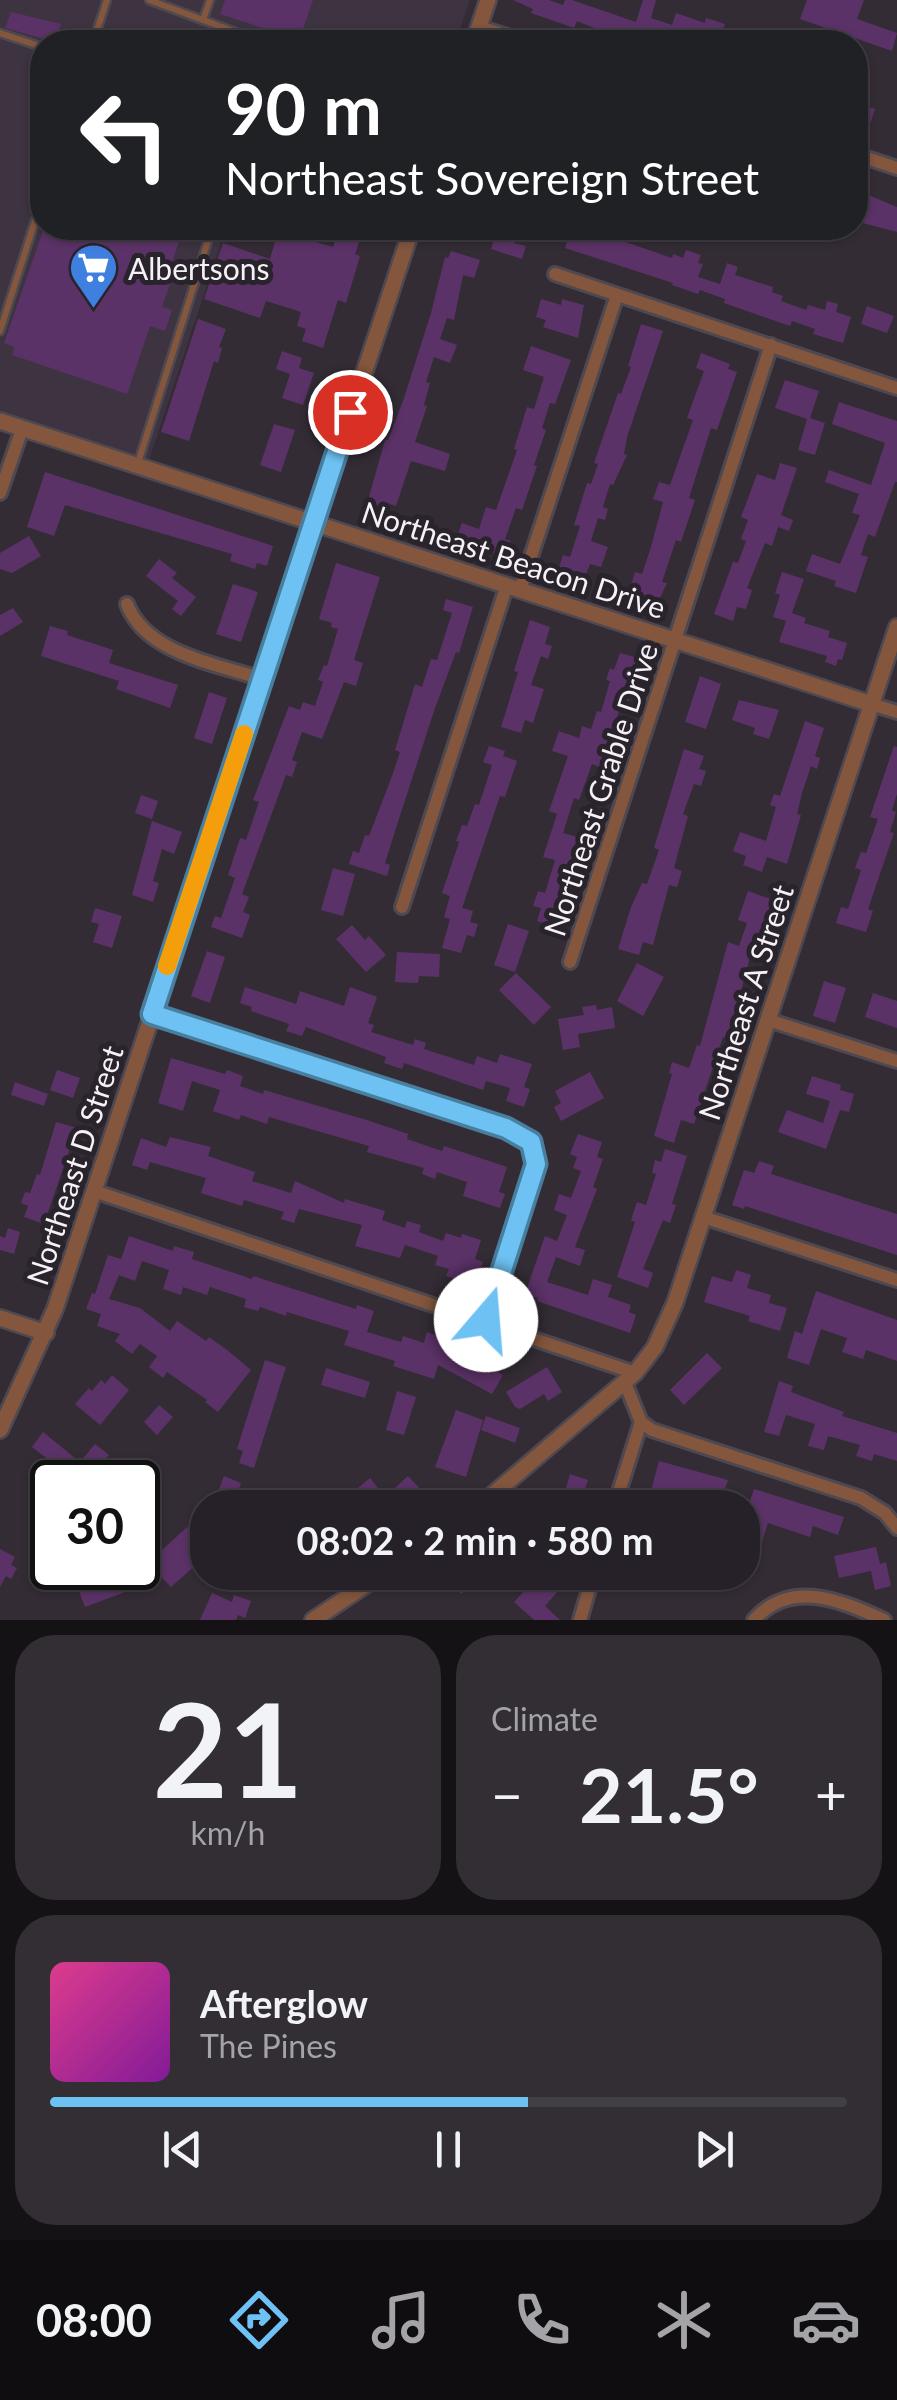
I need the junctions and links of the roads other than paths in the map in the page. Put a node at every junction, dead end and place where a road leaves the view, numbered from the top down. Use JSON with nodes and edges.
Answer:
{"nodes":[{"id":1,"x":107,"y":0,"type":"edge"},
{"id":2,"x":149,"y":0,"type":"edge"},
{"id":3,"x":210,"y":0,"type":"edge"},
{"id":4,"x":488,"y":0,"type":"edge"},
{"id":5,"x":203,"y":20,"type":"junction"},
{"id":6,"x":97,"y":30,"type":"edge"},
{"id":7,"x":230,"y":30,"type":"edge"},
{"id":8,"x":478,"y":30,"type":"edge"},
{"id":9,"x":0,"y":33,"type":"edge"},
{"id":10,"x":30,"y":43,"type":"edge"},
{"id":11,"x":868,"y":158,"type":"edge"},
{"id":12,"x":897,"y":168,"type":"edge"},
{"id":13,"x":30,"y":237,"type":"edge"},
{"id":14,"x":208,"y":240,"type":"edge"},
{"id":15,"x":408,"y":240,"type":"edge"},
{"id":16,"x":555,"y":274,"type":"dead end"},
{"id":17,"x":617,"y":295,"type":"junction"},
{"id":18,"x":0,"y":331,"type":"edge"},
{"id":19,"x":771,"y":346,"type":"junction"},
{"id":20,"x":897,"y":388,"type":"edge"},
{"id":21,"x":0,"y":421,"type":"edge"},
{"id":22,"x":22,"y":428,"type":"junction"},
{"id":23,"x":137,"y":464,"type":"junction"},
{"id":24,"x":0,"y":493,"type":"edge"},
{"id":25,"x":313,"y":522,"type":"junction"},
{"id":26,"x":513,"y":588,"type":"junction"},
{"id":27,"x":128,"y":604,"type":"dead end"},
{"id":28,"x":897,"y":627,"type":"edge"},
{"id":29,"x":674,"y":641,"type":"junction"},
{"id":30,"x":262,"y":680,"type":"junction"},
{"id":31,"x":871,"y":704,"type":"junction"},
{"id":32,"x":897,"y":712,"type":"edge"},
{"id":33,"x":402,"y":908,"type":"dead end"},
{"id":34,"x":570,"y":962,"type":"dead end"},
{"id":35,"x":152,"y":1014,"type":"junction"},
{"id":36,"x":768,"y":1020,"type":"junction"},
{"id":37,"x":897,"y":1061,"type":"edge"},
{"id":38,"x":94,"y":1191,"type":"junction"},
{"id":39,"x":703,"y":1217,"type":"junction"},
{"id":40,"x":897,"y":1280,"type":"edge"},
{"id":41,"x":0,"y":1318,"type":"edge"},
{"id":42,"x":486,"y":1320,"type":"junction"},
{"id":43,"x":46,"y":1334,"type":"junction"},
{"id":44,"x":630,"y":1378,"type":"junction"},
{"id":45,"x":641,"y":1422,"type":"junction"},
{"id":46,"x":0,"y":1430,"type":"edge"},
{"id":47,"x":497,"y":1490,"type":"edge"},
{"id":48,"x":620,"y":1490,"type":"edge"},
{"id":49,"x":897,"y":1528,"type":"edge"},
{"id":50,"x":357,"y":1590,"type":"edge"},
{"id":51,"x":589,"y":1590,"type":"edge"},
{"id":52,"x":313,"y":1620,"type":"edge"},
{"id":53,"x":580,"y":1620,"type":"edge"},
{"id":54,"x":754,"y":1620,"type":"edge"},
{"id":55,"x":884,"y":1620,"type":"edge"}],
"edges":[{"from":1,"to":6,"type":"lane"},
{"from":2,"to":5,"type":"lane"},
{"from":3,"to":5,"type":"lane"},
{"from":4,"to":8,"type":"street"},
{"from":5,"to":7,"type":"lane"},
{"from":9,"to":10,"type":"lane"},
{"from":11,"to":12,"type":"street"},
{"from":13,"to":18,"type":"lane"},
{"from":14,"to":23,"type":"lane"},
{"from":15,"to":25,"type":"street","name":"Northeast D Street"},
{"from":16,"to":17,"type":"street"},
{"from":17,"to":19,"type":"street"},
{"from":17,"to":26,"type":"street"},
{"from":19,"to":20,"type":"street"},
{"from":19,"to":29,"type":"street","name":"Northeast Grable Drive"},
{"from":21,"to":22,"type":"street","name":"Northeast Beacon Drive"},
{"from":22,"to":23,"type":"street","name":"Northeast Beacon Drive"},
{"from":22,"to":24,"type":"street"},
{"from":23,"to":25,"type":"street","name":"Northeast Beacon Drive"},
{"from":25,"to":26,"type":"street","name":"Northeast Beacon Drive"},
{"from":25,"to":30,"type":"street","name":"Northeast D Street"},
{"from":26,"to":29,"type":"street","name":"Northeast Beacon Drive"},
{"from":26,"to":33,"type":"street"},
{"from":27,"to":30,"type":"street"},
{"from":28,"to":31,"type":"street","name":"Northeast A Street"},
{"from":29,"to":31,"type":"street","name":"Northeast Beacon Drive"},
{"from":29,"to":34,"type":"street","name":"Northeast Grable Drive"},
{"from":30,"to":35,"type":"street","name":"Northeast D Street"},
{"from":31,"to":32,"type":"street","name":"Northeast Beacon Drive"},
{"from":31,"to":36,"type":"street","name":"Northeast A Street"},
{"from":35,"to":38,"type":"street","name":"Northeast D Street"},
{"from":35,"to":42,"type":"street"},
{"from":36,"to":37,"type":"street"},
{"from":36,"to":39,"type":"street","name":"Northeast A Street"},
{"from":38,"to":42,"type":"street"},
{"from":38,"to":43,"type":"street","name":"Northeast D Street"},
{"from":39,"to":40,"type":"street"},
{"from":39,"to":44,"type":"street","name":"Northeast A Street"},
{"from":41,"to":43,"type":"street"},
{"from":42,"to":44,"type":"street"},
{"from":43,"to":46,"type":"street","name":"Northeast D Street"},
{"from":44,"to":45,"type":"street"},
{"from":44,"to":47,"type":"street","name":"Northeast A Street"},
{"from":45,"to":48,"type":"street"},
{"from":45,"to":49,"type":"street"},
{"from":50,"to":52,"type":"street"},
{"from":51,"to":53,"type":"street"},
{"from":54,"to":55,"type":"street"}]}
